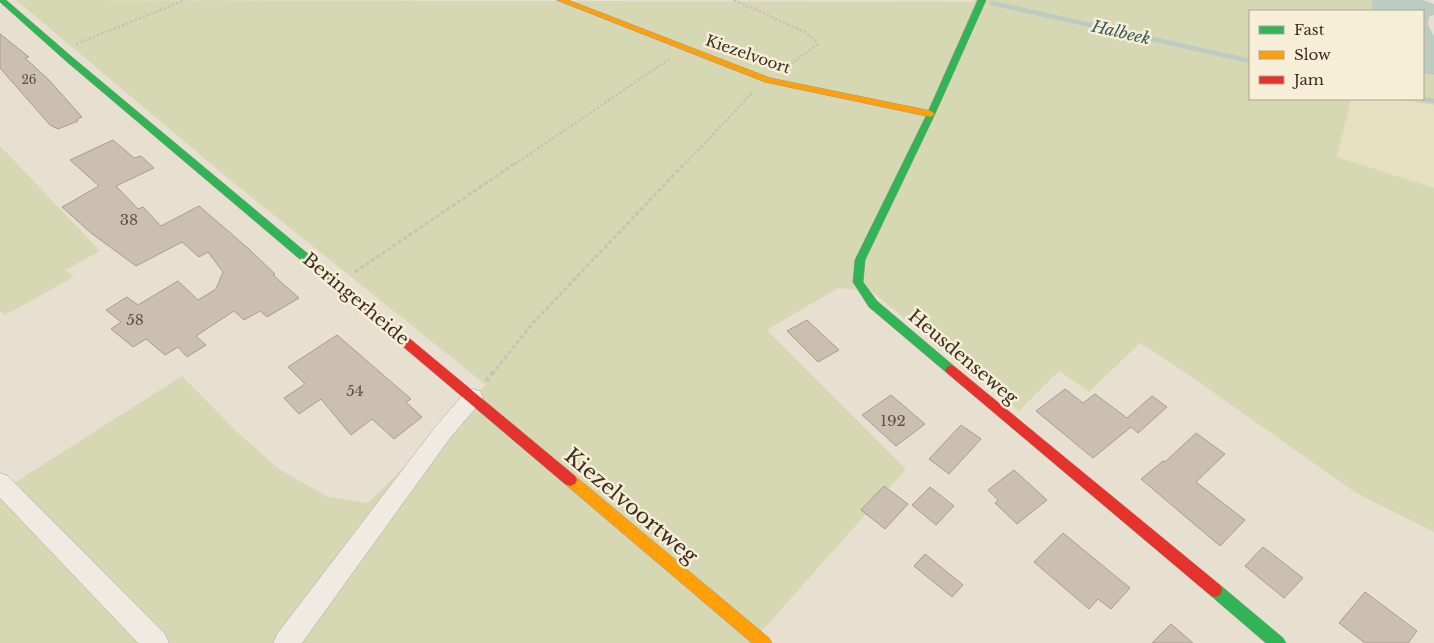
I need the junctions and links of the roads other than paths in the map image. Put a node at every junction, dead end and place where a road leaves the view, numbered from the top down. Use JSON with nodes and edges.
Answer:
{"nodes":[{"id":1,"x":2,"y":0,"type":"edge"},
{"id":2,"x":561,"y":0,"type":"edge"},
{"id":3,"x":982,"y":0,"type":"edge"},
{"id":4,"x":931,"y":114,"type":"junction"},
{"id":5,"x":473,"y":397,"type":"junction"},
{"id":6,"x":0,"y":483,"type":"edge"},
{"id":7,"x":156,"y":643,"type":"edge"},
{"id":8,"x":286,"y":643,"type":"edge"},
{"id":9,"x":764,"y":643,"type":"edge"},
{"id":10,"x":1278,"y":643,"type":"edge"}],
"edges":[{"from":1,"to":5,"type":"street","name":"Beringerheide"},
{"from":2,"to":4,"type":"street","name":"Kiezelvoort"},
{"from":3,"to":4,"type":"street","name":"Heusdenseweg"},
{"from":4,"to":10,"type":"street","name":"Heusdenseweg"},
{"from":5,"to":8,"type":"street"},
{"from":5,"to":9,"type":"street","name":"Kiezelvoortweg"},
{"from":6,"to":7,"type":"street"}]}
